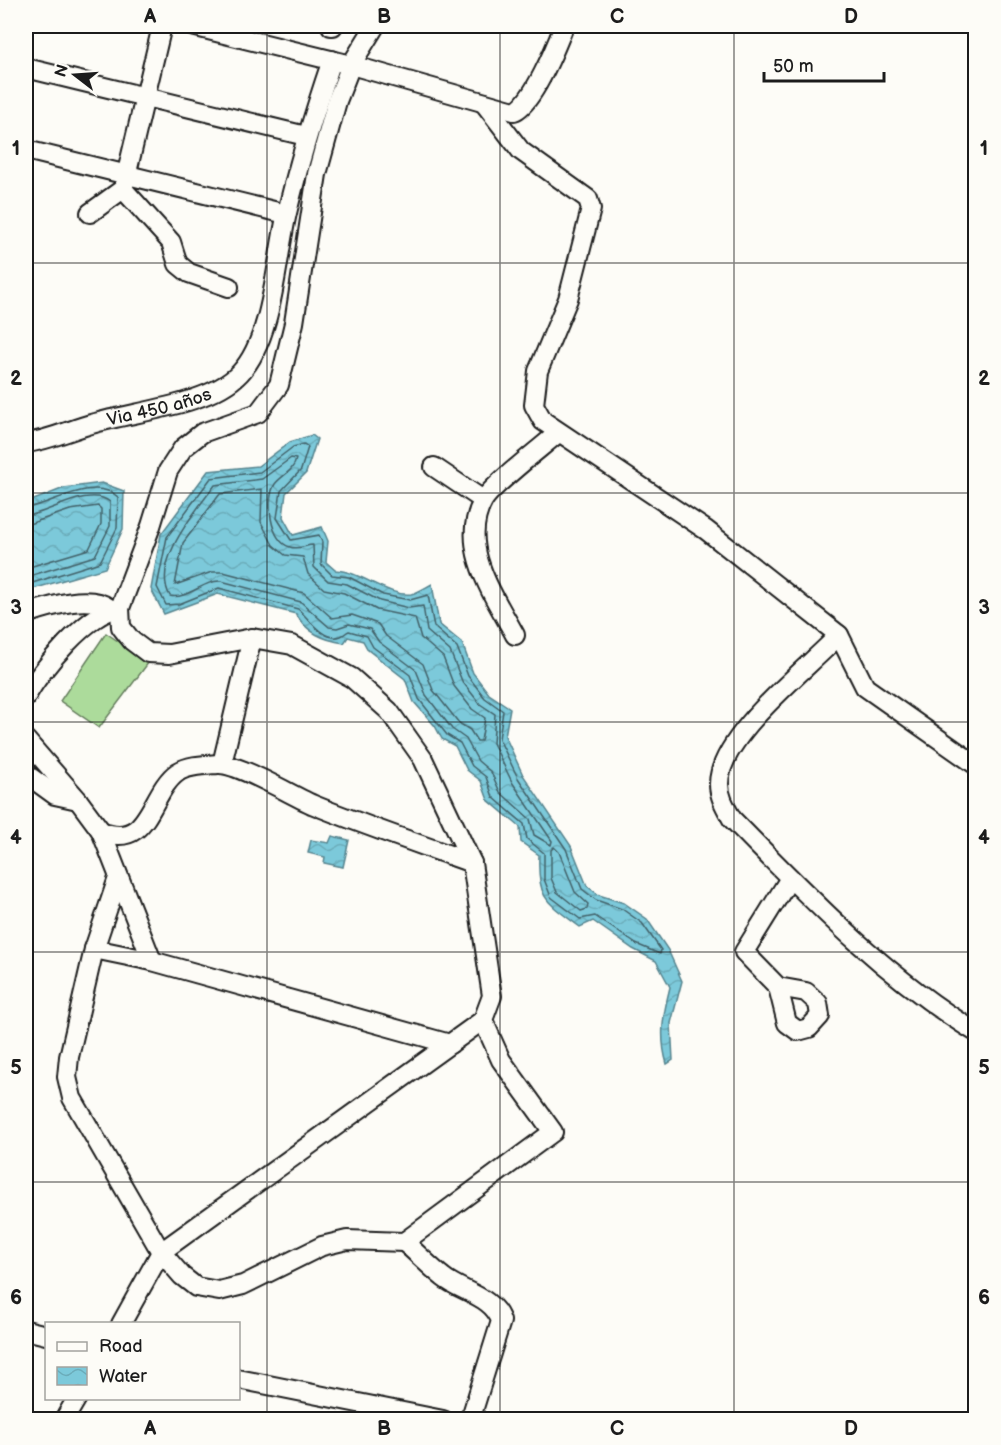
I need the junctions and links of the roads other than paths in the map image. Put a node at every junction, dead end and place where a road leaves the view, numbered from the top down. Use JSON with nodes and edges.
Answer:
{"nodes":[{"id":1,"x":162,"y":26,"type":"edge"},
{"id":2,"x":192,"y":26,"type":"edge"},
{"id":3,"x":375,"y":26,"type":"edge"},
{"id":4,"x":564,"y":26,"type":"edge"},
{"id":5,"x":332,"y":60,"type":"junction"},
{"id":6,"x":351,"y":64,"type":"junction"},
{"id":7,"x":26,"y":68,"type":"edge"},
{"id":8,"x":144,"y":96,"type":"junction"},
{"id":9,"x":484,"y":103,"type":"junction"},
{"id":10,"x":306,"y":136,"type":"junction"},
{"id":11,"x":26,"y":150,"type":"edge"},
{"id":12,"x":125,"y":182,"type":"junction"},
{"id":13,"x":90,"y":213,"type":"dead end"},
{"id":14,"x":286,"y":214,"type":"junction"},
{"id":15,"x":229,"y":287,"type":"dead end"},
{"id":16,"x":558,"y":433,"type":"junction"},
{"id":17,"x":26,"y":443,"type":"edge"},
{"id":18,"x":434,"y":467,"type":"dead end"},
{"id":19,"x":483,"y":500,"type":"junction"},
{"id":20,"x":115,"y":608,"type":"junction"},
{"id":21,"x":26,"y":614,"type":"edge"},
{"id":22,"x":839,"y":634,"type":"junction"},
{"id":23,"x":515,"y":635,"type":"dead end"},
{"id":24,"x":252,"y":638,"type":"junction"},
{"id":25,"x":26,"y":697,"type":"edge"},
{"id":26,"x":26,"y":740,"type":"edge"},
{"id":27,"x":222,"y":764,"type":"junction"},
{"id":28,"x":975,"y":765,"type":"edge"},
{"id":29,"x":26,"y":774,"type":"edge"},
{"id":30,"x":78,"y":800,"type":"junction"},
{"id":31,"x":100,"y":831,"type":"junction"},
{"id":32,"x":472,"y":863,"type":"junction"},
{"id":33,"x":118,"y":878,"type":"junction"},
{"id":34,"x":790,"y":878,"type":"junction"},
{"id":35,"x":94,"y":949,"type":"junction"},
{"id":36,"x":152,"y":961,"type":"junction"},
{"id":37,"x":778,"y":987,"type":"dead end"},
{"id":38,"x":483,"y":1020,"type":"junction"},
{"id":39,"x":975,"y":1032,"type":"edge"},
{"id":40,"x":450,"y":1044,"type":"junction"},
{"id":41,"x":404,"y":1242,"type":"junction"},
{"id":42,"x":161,"y":1252,"type":"junction"},
{"id":43,"x":122,"y":1322,"type":"edge"},
{"id":44,"x":26,"y":1330,"type":"edge"},
{"id":45,"x":45,"y":1335,"type":"edge"},
{"id":46,"x":240,"y":1380,"type":"edge"},
{"id":47,"x":76,"y":1400,"type":"edge"},
{"id":48,"x":363,"y":1412,"type":"edge"},
{"id":49,"x":64,"y":1419,"type":"edge"},
{"id":50,"x":443,"y":1419,"type":"edge"},
{"id":51,"x":467,"y":1419,"type":"edge"}],
"edges":[{"from":1,"to":8,"type":"street"},
{"from":2,"to":5,"type":"street"},
{"from":3,"to":6,"type":"street"},
{"from":4,"to":9,"type":"street"},
{"from":5,"to":6,"type":"street"},
{"from":5,"to":10,"type":"street","name":"Via 450 años"},
{"from":6,"to":9,"type":"street"},
{"from":6,"to":20,"type":"street"},
{"from":7,"to":8,"type":"street"},
{"from":8,"to":10,"type":"street"},
{"from":8,"to":12,"type":"street"},
{"from":9,"to":16,"type":"street"},
{"from":10,"to":14,"type":"street","name":"Via 450 años"},
{"from":11,"to":12,"type":"street"},
{"from":12,"to":13,"type":"street"},
{"from":12,"to":14,"type":"street"},
{"from":12,"to":15,"type":"street"},
{"from":14,"to":17,"type":"street","name":"Via 450 años"},
{"from":16,"to":19,"type":"street"},
{"from":16,"to":22,"type":"street"},
{"from":18,"to":19,"type":"street"},
{"from":19,"to":23,"type":"street"},
{"from":20,"to":21,"type":"street"},
{"from":20,"to":24,"type":"street"},
{"from":20,"to":25,"type":"street"},
{"from":22,"to":28,"type":"street"},
{"from":22,"to":34,"type":"street"},
{"from":24,"to":27,"type":"street"},
{"from":24,"to":32,"type":"street"},
{"from":26,"to":30,"type":"street"},
{"from":27,"to":31,"type":"street"},
{"from":27,"to":32,"type":"street"},
{"from":29,"to":30,"type":"street"},
{"from":30,"to":31,"type":"street"},
{"from":31,"to":33,"type":"street"},
{"from":32,"to":38,"type":"street"},
{"from":33,"to":35,"type":"street"},
{"from":33,"to":36,"type":"street"},
{"from":34,"to":37,"type":"street"},
{"from":34,"to":39,"type":"street"},
{"from":35,"to":36,"type":"street"},
{"from":35,"to":42,"type":"street"},
{"from":36,"to":40,"type":"street"},
{"from":38,"to":40,"type":"street"},
{"from":38,"to":41,"type":"street"},
{"from":40,"to":42,"type":"street"},
{"from":41,"to":42,"type":"street"},
{"from":41,"to":51,"type":"street"},
{"from":42,"to":43,"type":"street"},
{"from":44,"to":45,"type":"street"},
{"from":46,"to":48,"type":"street"},
{"from":47,"to":49,"type":"street"},
{"from":48,"to":50,"type":"street"}]}
